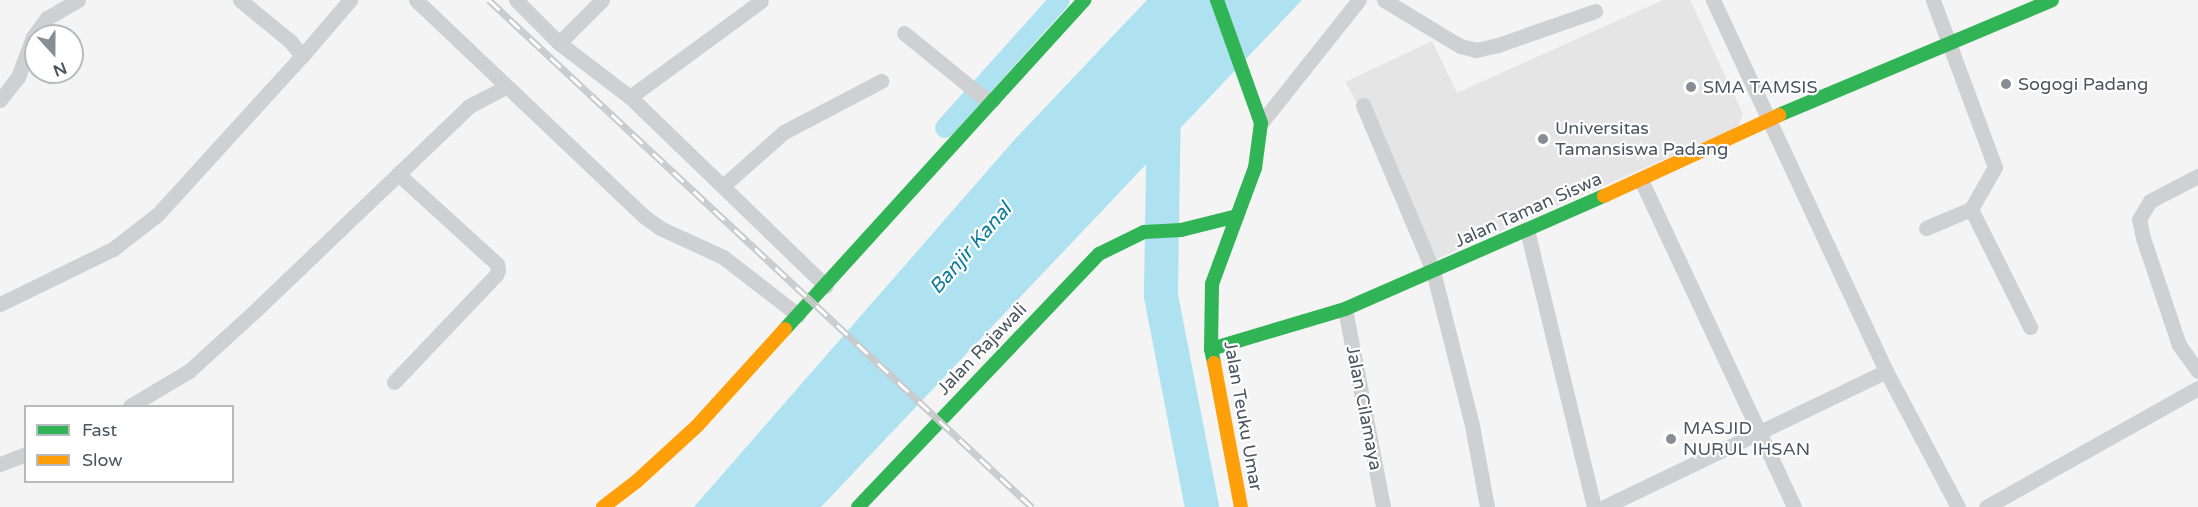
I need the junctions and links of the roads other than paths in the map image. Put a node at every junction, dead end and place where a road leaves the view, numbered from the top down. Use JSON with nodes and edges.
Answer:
{"nodes":[{"id":1,"x":78,"y":0,"type":"edge"},
{"id":2,"x":240,"y":0,"type":"edge"},
{"id":3,"x":350,"y":0,"type":"edge"},
{"id":4,"x":416,"y":0,"type":"edge"},
{"id":5,"x":516,"y":0,"type":"edge"},
{"id":6,"x":602,"y":0,"type":"edge"},
{"id":7,"x":1084,"y":0,"type":"edge"},
{"id":8,"x":1217,"y":0,"type":"edge"},
{"id":9,"x":1359,"y":0,"type":"edge"},
{"id":10,"x":1384,"y":0,"type":"edge"},
{"id":11,"x":1713,"y":0,"type":"edge"},
{"id":12,"x":1933,"y":0,"type":"edge"},
{"id":13,"x":2052,"y":0,"type":"edge"},
{"id":14,"x":761,"y":1,"type":"edge"},
{"id":15,"x":1595,"y":11,"type":"dead end"},
{"id":16,"x":904,"y":33,"type":"dead end"},
{"id":17,"x":1950,"y":42,"type":"junction"},
{"id":18,"x":560,"y":43,"type":"junction"},
{"id":19,"x":302,"y":56,"type":"junction"},
{"id":20,"x":881,"y":81,"type":"dead end"},
{"id":21,"x":506,"y":87,"type":"junction"},
{"id":22,"x":630,"y":97,"type":"junction"},
{"id":23,"x":988,"y":99,"type":"junction"},
{"id":24,"x":0,"y":100,"type":"edge"},
{"id":25,"x":1363,"y":105,"type":"dead end"},
{"id":26,"x":1769,"y":119,"type":"junction"},
{"id":27,"x":1260,"y":123,"type":"junction"},
{"id":28,"x":398,"y":174,"type":"junction"},
{"id":29,"x":2198,"y":176,"type":"edge"},
{"id":30,"x":1641,"y":180,"type":"junction"},
{"id":31,"x":724,"y":185,"type":"junction"},
{"id":32,"x":1971,"y":209,"type":"junction"},
{"id":33,"x":1237,"y":216,"type":"junction"},
{"id":34,"x":1926,"y":228,"type":"dead end"},
{"id":35,"x":1527,"y":230,"type":"junction"},
{"id":36,"x":1433,"y":271,"type":"junction"},
{"id":37,"x":826,"y":286,"type":"junction"},
{"id":38,"x":0,"y":304,"type":"edge"},
{"id":39,"x":1345,"y":309,"type":"junction"},
{"id":40,"x":798,"y":315,"type":"junction"},
{"id":41,"x":2030,"y":327,"type":"dead end"},
{"id":42,"x":1211,"y":349,"type":"junction"},
{"id":43,"x":1886,"y":371,"type":"junction"},
{"id":44,"x":2198,"y":371,"type":"edge"},
{"id":45,"x":394,"y":382,"type":"dead end"},
{"id":46,"x":2198,"y":388,"type":"edge"},
{"id":47,"x":131,"y":405,"type":"edge"},
{"id":48,"x":1758,"y":432,"type":"junction"},
{"id":49,"x":24,"y":455,"type":"edge"},
{"id":50,"x":0,"y":464,"type":"edge"},
{"id":51,"x":863,"y":505,"type":"edge"},
{"id":52,"x":603,"y":507,"type":"edge"},
{"id":53,"x":1241,"y":507,"type":"edge"},
{"id":54,"x":1383,"y":507,"type":"edge"},
{"id":55,"x":1487,"y":507,"type":"edge"},
{"id":56,"x":1594,"y":507,"type":"edge"},
{"id":57,"x":1604,"y":507,"type":"edge"},
{"id":58,"x":1794,"y":507,"type":"edge"},
{"id":59,"x":1958,"y":507,"type":"edge"},
{"id":60,"x":1986,"y":507,"type":"edge"}],
"edges":[{"from":1,"to":24,"type":"street"},
{"from":2,"to":19,"type":"street"},
{"from":3,"to":19,"type":"street"},
{"from":4,"to":21,"type":"street"},
{"from":5,"to":18,"type":"street"},
{"from":6,"to":18,"type":"street"},
{"from":7,"to":23,"type":"street"},
{"from":8,"to":27,"type":"street","name":"Jalan Teuku Umar"},
{"from":9,"to":27,"type":"street"},
{"from":10,"to":15,"type":"street"},
{"from":11,"to":26,"type":"street"},
{"from":12,"to":17,"type":"street"},
{"from":13,"to":17,"type":"street","name":"Jalan Taman Siswa"},
{"from":14,"to":22,"type":"street"},
{"from":16,"to":23,"type":"street"},
{"from":17,"to":26,"type":"street","name":"Jalan Taman Siswa"},
{"from":17,"to":32,"type":"street"},
{"from":18,"to":22,"type":"street"},
{"from":19,"to":38,"type":"street"},
{"from":20,"to":31,"type":"street"},
{"from":21,"to":28,"type":"street"},
{"from":21,"to":40,"type":"street"},
{"from":22,"to":31,"type":"street"},
{"from":23,"to":37,"type":"street"},
{"from":25,"to":36,"type":"street"},
{"from":26,"to":30,"type":"street","name":"Jalan Taman Siswa"},
{"from":26,"to":43,"type":"street"},
{"from":27,"to":33,"type":"street","name":"Jalan Teuku Umar"},
{"from":28,"to":45,"type":"street"},
{"from":28,"to":47,"type":"street"},
{"from":29,"to":44,"type":"street"},
{"from":30,"to":35,"type":"street","name":"Jalan Taman Siswa"},
{"from":30,"to":48,"type":"street"},
{"from":31,"to":37,"type":"street"},
{"from":32,"to":34,"type":"street"},
{"from":32,"to":41,"type":"street"},
{"from":33,"to":42,"type":"street","name":"Jalan Teuku Umar"},
{"from":33,"to":51,"type":"street","name":"Jalan Rajawali"},
{"from":35,"to":36,"type":"street","name":"Jalan Taman Siswa"},
{"from":35,"to":56,"type":"street"},
{"from":36,"to":39,"type":"street","name":"Jalan Taman Siswa"},
{"from":36,"to":55,"type":"street"},
{"from":37,"to":40,"type":"street"},
{"from":39,"to":42,"type":"street","name":"Jalan Taman Siswa"},
{"from":39,"to":54,"type":"street","name":"Jalan Cilamaya"},
{"from":40,"to":52,"type":"street"},
{"from":42,"to":53,"type":"street","name":"Jalan Teuku Umar"},
{"from":43,"to":48,"type":"street"},
{"from":43,"to":59,"type":"street"},
{"from":46,"to":60,"type":"street"},
{"from":48,"to":57,"type":"street"},
{"from":48,"to":58,"type":"street"},
{"from":49,"to":50,"type":"street"}]}
